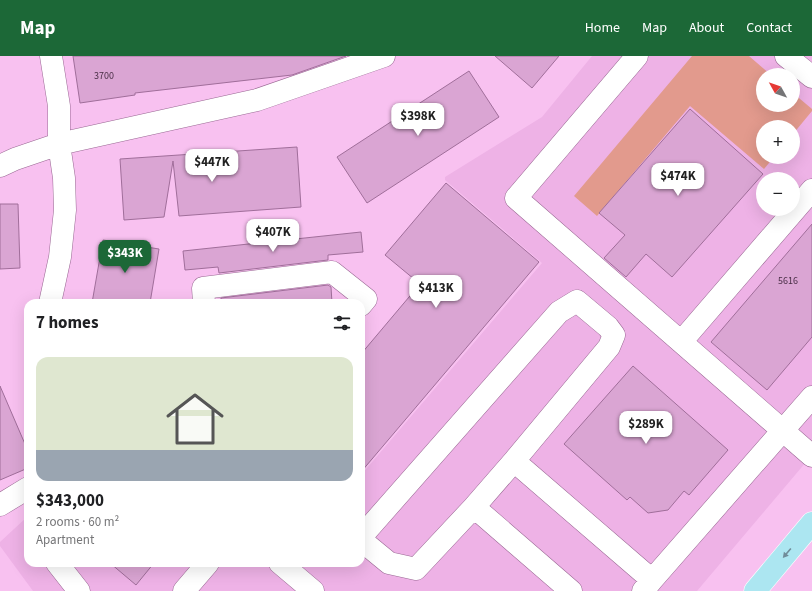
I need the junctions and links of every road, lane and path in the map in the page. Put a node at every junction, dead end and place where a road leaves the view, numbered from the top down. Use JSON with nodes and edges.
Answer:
{"nodes":[{"id":1,"x":51,"y":56,"type":"edge"},
{"id":2,"x":384,"y":56,"type":"edge"},
{"id":3,"x":637,"y":56,"type":"edge"},
{"id":4,"x":786,"y":56,"type":"edge"},
{"id":5,"x":812,"y":77,"type":"edge"},
{"id":6,"x":59,"y":144,"type":"junction"},
{"id":7,"x":5,"y":161,"type":"edge"},
{"id":8,"x":812,"y":190,"type":"edge"},
{"id":9,"x":51,"y":299,"type":"edge"},
{"id":10,"x":204,"y":299,"type":"edge"},
{"id":11,"x":365,"y":300,"type":"edge"},
{"id":12,"x":681,"y":342,"type":"junction"},
{"id":13,"x":812,"y":397,"type":"edge"},
{"id":14,"x":782,"y":431,"type":"junction"},
{"id":15,"x":812,"y":456,"type":"edge"},
{"id":16,"x":514,"y":461,"type":"junction"},
{"id":17,"x":24,"y":490,"type":"edge"},
{"id":18,"x":0,"y":505,"type":"edge"},
{"id":19,"x":474,"y":507,"type":"junction"},
{"id":20,"x":812,"y":523,"type":"edge"},
{"id":21,"x":365,"y":532,"type":"edge"},
{"id":22,"x":365,"y":543,"type":"edge"},
{"id":23,"x":60,"y":567,"type":"edge"},
{"id":24,"x":205,"y":567,"type":"edge"},
{"id":25,"x":285,"y":567,"type":"edge"},
{"id":26,"x":648,"y":586,"type":"edge"},
{"id":27,"x":79,"y":591,"type":"edge"},
{"id":28,"x":184,"y":591,"type":"edge"},
{"id":29,"x":313,"y":591,"type":"edge"},
{"id":30,"x":571,"y":591,"type":"edge"},
{"id":31,"x":755,"y":591,"type":"edge"}],
"edges":[{"from":1,"to":6,"type":"street"},
{"from":2,"to":6,"type":"street"},
{"from":3,"to":12,"type":"street"},
{"from":4,"to":5,"type":"street"},
{"from":6,"to":7,"type":"street"},
{"from":6,"to":9,"type":"street"},
{"from":8,"to":12,"type":"street"},
{"from":10,"to":11,"type":"street"},
{"from":12,"to":14,"type":"street"},
{"from":13,"to":14,"type":"street"},
{"from":14,"to":15,"type":"street"},
{"from":14,"to":26,"type":"street"},
{"from":16,"to":19,"type":"street"},
{"from":16,"to":21,"type":"street"},
{"from":16,"to":26,"type":"street"},
{"from":17,"to":18,"type":"street"},
{"from":19,"to":22,"type":"street"},
{"from":19,"to":30,"type":"street"},
{"from":20,"to":31,"type":"main road","one_way":true},
{"from":23,"to":27,"type":"street"},
{"from":24,"to":28,"type":"street"},
{"from":25,"to":29,"type":"street"}]}
